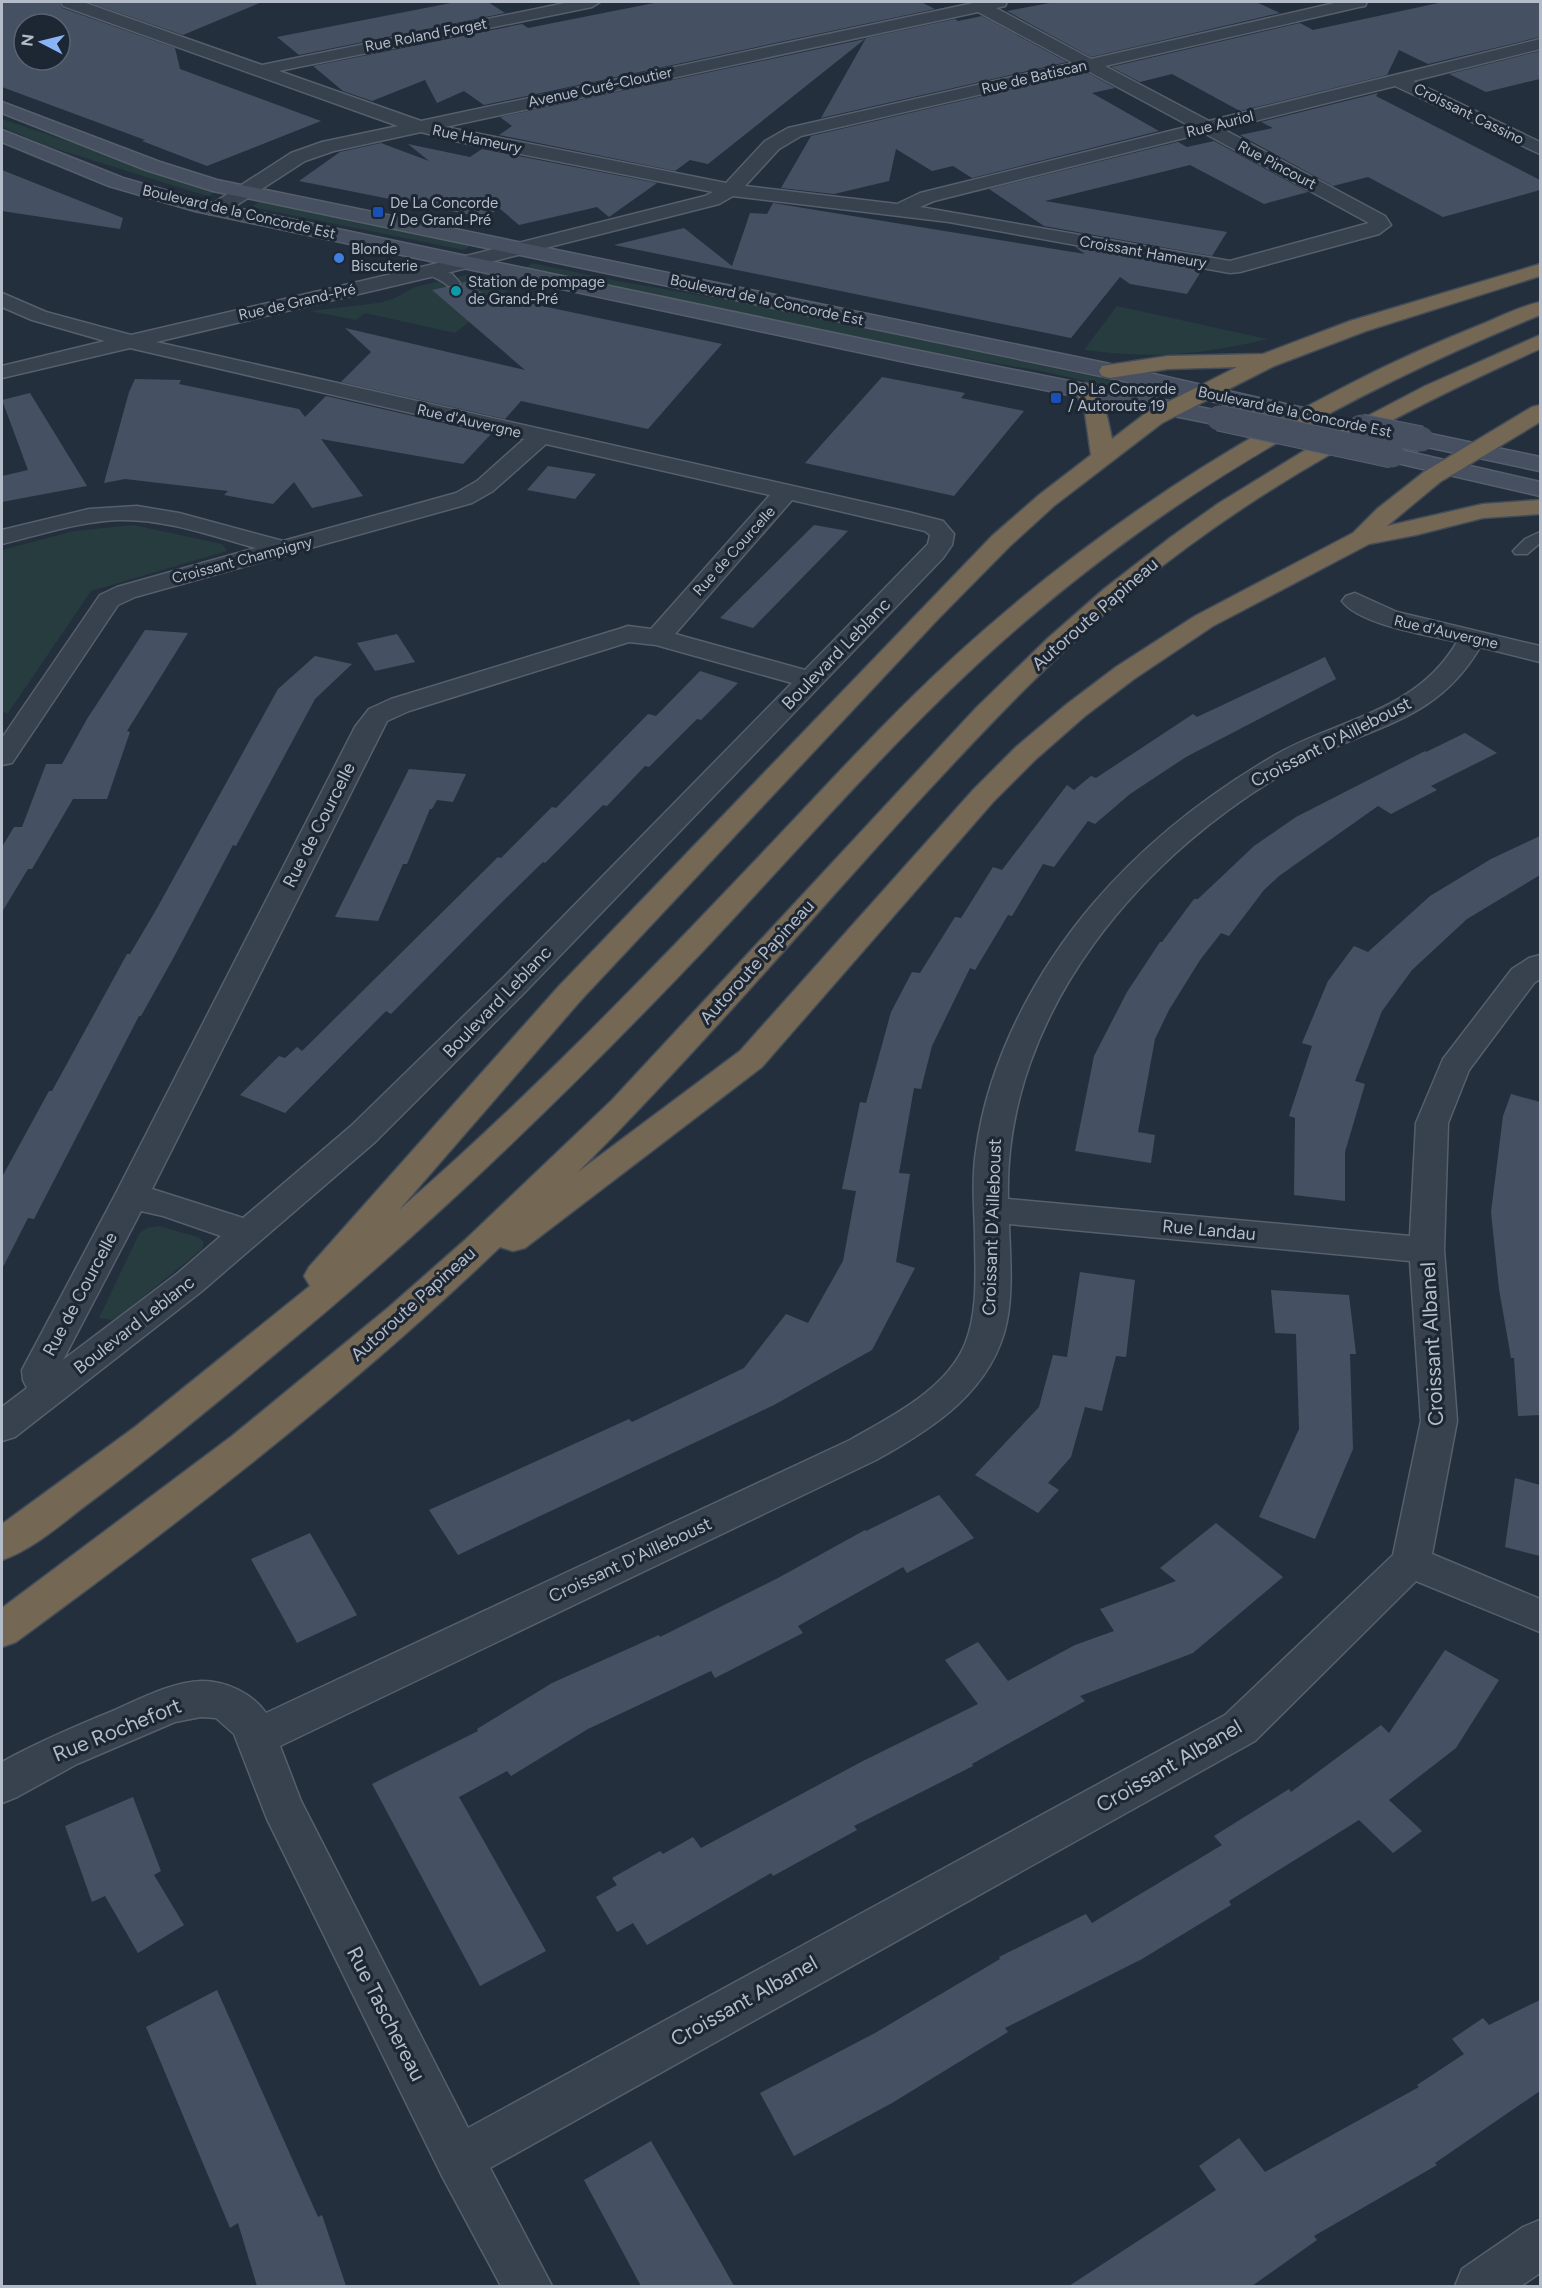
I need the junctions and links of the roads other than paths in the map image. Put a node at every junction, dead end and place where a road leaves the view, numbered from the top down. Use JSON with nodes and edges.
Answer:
{"nodes":[{"id":1,"x":69,"y":2,"type":"edge"},
{"id":2,"x":592,"y":2,"type":"edge"},
{"id":3,"x":999,"y":2,"type":"edge"},
{"id":4,"x":1359,"y":2,"type":"edge"},
{"id":5,"x":980,"y":6,"type":"junction"},
{"id":6,"x":1540,"y":44,"type":"edge"},
{"id":7,"x":1088,"y":64,"type":"junction"},
{"id":8,"x":261,"y":71,"type":"junction"},
{"id":9,"x":1397,"y":80,"type":"junction"},
{"id":10,"x":2,"y":107,"type":"edge"},
{"id":11,"x":418,"y":126,"type":"junction"},
{"id":12,"x":1206,"y":127,"type":"junction"},
{"id":13,"x":2,"y":136,"type":"edge"},
{"id":14,"x":1540,"y":149,"type":"edge"},
{"id":15,"x":729,"y":190,"type":"junction"},
{"id":16,"x":244,"y":192,"type":"junction"},
{"id":17,"x":216,"y":210,"type":"junction"},
{"id":18,"x":902,"y":210,"type":"junction"},
{"id":19,"x":1381,"y":225,"type":"joint"},
{"id":20,"x":518,"y":248,"type":"junction"},
{"id":21,"x":466,"y":262,"type":"junction"},
{"id":22,"x":1540,"y":270,"type":"edge"},
{"id":23,"x":432,"y":271,"type":"junction"},
{"id":24,"x":453,"y":283,"type":"dead end"},
{"id":25,"x":2,"y":299,"type":"edge"},
{"id":26,"x":1540,"y":309,"type":"edge"},
{"id":27,"x":1540,"y":341,"type":"edge"},
{"id":28,"x":128,"y":342,"type":"junction"},
{"id":29,"x":1266,"y":361,"type":"junction"},
{"id":30,"x":1110,"y":371,"type":"junction"},
{"id":31,"x":2,"y":372,"type":"edge"},
{"id":32,"x":1086,"y":390,"type":"junction"},
{"id":33,"x":1204,"y":392,"type":"junction"},
{"id":34,"x":1170,"y":409,"type":"junction"},
{"id":35,"x":1540,"y":412,"type":"edge"},
{"id":36,"x":540,"y":437,"type":"junction"},
{"id":37,"x":1478,"y":451,"type":"junction"},
{"id":38,"x":1104,"y":455,"type":"junction"},
{"id":39,"x":1540,"y":464,"type":"edge"},
{"id":40,"x":1448,"y":467,"type":"junction"},
{"id":41,"x":1540,"y":489,"type":"edge"},
{"id":42,"x":786,"y":492,"type":"junction"},
{"id":43,"x":1540,"y":507,"type":"edge"},
{"id":44,"x":940,"y":530,"type":"joint"},
{"id":45,"x":2,"y":537,"type":"edge"},
{"id":46,"x":1540,"y":537,"type":"edge"},
{"id":47,"x":1362,"y":538,"type":"junction"},
{"id":48,"x":284,"y":548,"type":"junction"},
{"id":49,"x":1521,"y":551,"type":"dead end"},
{"id":50,"x":1355,"y":601,"type":"dead end"},
{"id":51,"x":658,"y":637,"type":"junction"},
{"id":52,"x":1472,"y":638,"type":"junction"},
{"id":53,"x":1540,"y":654,"type":"edge"},
{"id":54,"x":810,"y":680,"type":"junction"},
{"id":55,"x":2,"y":757,"type":"edge"},
{"id":56,"x":1540,"y":965,"type":"edge"},
{"id":57,"x":131,"y":1197,"type":"junction"},
{"id":58,"x":991,"y":1210,"type":"junction"},
{"id":59,"x":249,"y":1233,"type":"junction"},
{"id":60,"x":1427,"y":1250,"type":"junction"},
{"id":61,"x":252,"y":1354,"type":"junction"},
{"id":62,"x":316,"y":1389,"type":"junction"},
{"id":63,"x":48,"y":1392,"type":"junction"},
{"id":64,"x":2,"y":1427,"type":"edge"},
{"id":65,"x":2,"y":1544,"type":"edge"},
{"id":66,"x":1411,"y":1562,"type":"junction"},
{"id":67,"x":1540,"y":1616,"type":"edge"},
{"id":68,"x":2,"y":1630,"type":"edge"},
{"id":69,"x":256,"y":1737,"type":"junction"},
{"id":70,"x":2,"y":1784,"type":"edge"},
{"id":71,"x":459,"y":2159,"type":"junction"},
{"id":72,"x":1540,"y":2244,"type":"edge"},
{"id":73,"x":527,"y":2286,"type":"edge"},
{"id":74,"x":1479,"y":2286,"type":"edge"}],
"edges":[{"from":1,"to":8,"type":"street","name":"Rue Hameury"},
{"from":2,"to":8,"type":"street","name":"Rue Roland Forget"},
{"from":3,"to":5,"type":"street","name":"Avenue Curé-Cloutier"},
{"from":4,"to":7,"type":"street","name":"Rue de Batiscan"},
{"from":5,"to":7,"type":"street","name":"Rue Pincourt"},
{"from":5,"to":11,"type":"street","name":"Avenue Curé-Cloutier"},
{"from":6,"to":9,"type":"street","name":"Rue Auriol"},
{"from":7,"to":12,"type":"street","name":"Rue Pincourt"},
{"from":7,"to":15,"type":"street","name":"Rue de Batiscan"},
{"from":8,"to":11,"type":"street","name":"Rue Hameury"},
{"from":9,"to":12,"type":"street","name":"Rue Auriol"},
{"from":9,"to":14,"type":"street","name":"Croissant Cassino"},
{"from":10,"to":16,"type":"street","name":"Boulevard de la Concorde Est"},
{"from":11,"to":15,"type":"street","name":"Rue Hameury"},
{"from":11,"to":16,"type":"street","name":"Avenue Curé-Cloutier"},
{"from":12,"to":18,"type":"street","name":"Rue Auriol"},
{"from":12,"to":19,"type":"street","name":"Rue Pincourt"},
{"from":13,"to":17,"type":"street","name":"Boulevard de la Concorde Est"},
{"from":15,"to":18,"type":"street","name":"Rue Hameury"},
{"from":15,"to":20,"type":"street","name":"Rue de Grand-Pré"},
{"from":16,"to":17,"type":"street","name":"Avenue Curé-Cloutier"},
{"from":16,"to":20,"type":"street","name":"Boulevard de la Concorde Est"},
{"from":17,"to":21,"type":"street","name":"Boulevard de la Concorde Est"},
{"from":18,"to":19,"type":"street","name":"Croissant Hameury"},
{"from":20,"to":21,"type":"street","name":"Rue de Grand-Pré"},
{"from":20,"to":30,"type":"street","name":"Boulevard de la Concorde Est"},
{"from":21,"to":23,"type":"street","name":"Rue de Grand-Pré"},
{"from":21,"to":32,"type":"street","name":"Boulevard de la Concorde Est"},
{"from":22,"to":29,"type":"highway"},
{"from":23,"to":24,"type":"lane"},
{"from":23,"to":28,"type":"street","name":"Rue de Grand-Pré"},
{"from":25,"to":28,"type":"street","name":"Rue d'Auvergne"},
{"from":26,"to":61,"type":"highway"},
{"from":27,"to":62,"type":"highway","name":"Autoroute Papineau"},
{"from":28,"to":31,"type":"street","name":"Rue de Grand-Pré"},
{"from":28,"to":36,"type":"street","name":"Rue d'Auvergne"},
{"from":29,"to":30,"type":"highway"},
{"from":29,"to":33,"type":"highway"},
{"from":30,"to":33,"type":"street","name":"Boulevard de la Concorde Est"},
{"from":32,"to":34,"type":"street","name":"Boulevard de la Concorde Est"},
{"from":32,"to":38,"type":"highway"},
{"from":33,"to":34,"type":"highway"},
{"from":33,"to":37,"type":"street","name":"Boulevard de la Concorde Est","bridge":true},
{"from":34,"to":38,"type":"highway"},
{"from":34,"to":40,"type":"street","name":"Boulevard de la Concorde Est","bridge":true},
{"from":35,"to":37,"type":"highway"},
{"from":36,"to":42,"type":"street","name":"Rue d'Auvergne"},
{"from":36,"to":48,"type":"street","name":"Croissant Champigny"},
{"from":37,"to":39,"type":"street","name":"Boulevard de la Concorde Est"},
{"from":37,"to":40,"type":"highway"},
{"from":38,"to":61,"type":"highway"},
{"from":40,"to":41,"type":"street","name":"Boulevard de la Concorde Est"},
{"from":40,"to":47,"type":"highway"},
{"from":42,"to":44,"type":"street","name":"Rue d'Auvergne"},
{"from":42,"to":51,"type":"street","name":"Rue de Courcelle"},
{"from":43,"to":47,"type":"highway"},
{"from":44,"to":54,"type":"street","name":"Boulevard Leblanc"},
{"from":45,"to":48,"type":"street"},
{"from":46,"to":49,"type":"lane"},
{"from":47,"to":62,"type":"highway"},
{"from":48,"to":55,"type":"street","name":"Croissant Champigny"},
{"from":50,"to":52,"type":"street","name":"Rue d'Auvergne"},
{"from":51,"to":54,"type":"street","name":"Rue de Courcelle"},
{"from":51,"to":57,"type":"street","name":"Rue de Courcelle"},
{"from":52,"to":53,"type":"street","name":"Rue d'Auvergne"},
{"from":52,"to":58,"type":"street","name":"Croissant D'Ailleboust"},
{"from":54,"to":59,"type":"street","name":"Boulevard Leblanc"},
{"from":56,"to":60,"type":"street","name":"Croissant Albanel"},
{"from":57,"to":59,"type":"street"},
{"from":57,"to":63,"type":"street","name":"Rue de Courcelle"},
{"from":58,"to":60,"type":"street","name":"Rue Landau"},
{"from":58,"to":69,"type":"street","name":"Croissant D'Ailleboust"},
{"from":59,"to":63,"type":"street","name":"Boulevard Leblanc"},
{"from":60,"to":66,"type":"street","name":"Croissant Albanel"},
{"from":61,"to":65,"type":"highway"},
{"from":62,"to":68,"type":"highway","name":"Autoroute Papineau"},
{"from":63,"to":64,"type":"street","name":"Boulevard Leblanc"},
{"from":66,"to":67,"type":"street"},
{"from":66,"to":71,"type":"street","name":"Croissant Albanel"},
{"from":69,"to":70,"type":"street","name":"Rue Rochefort"},
{"from":69,"to":71,"type":"street","name":"Rue Taschereau"},
{"from":71,"to":73,"type":"street","name":"Rue Taschereau"},
{"from":72,"to":74,"type":"street"}]}
